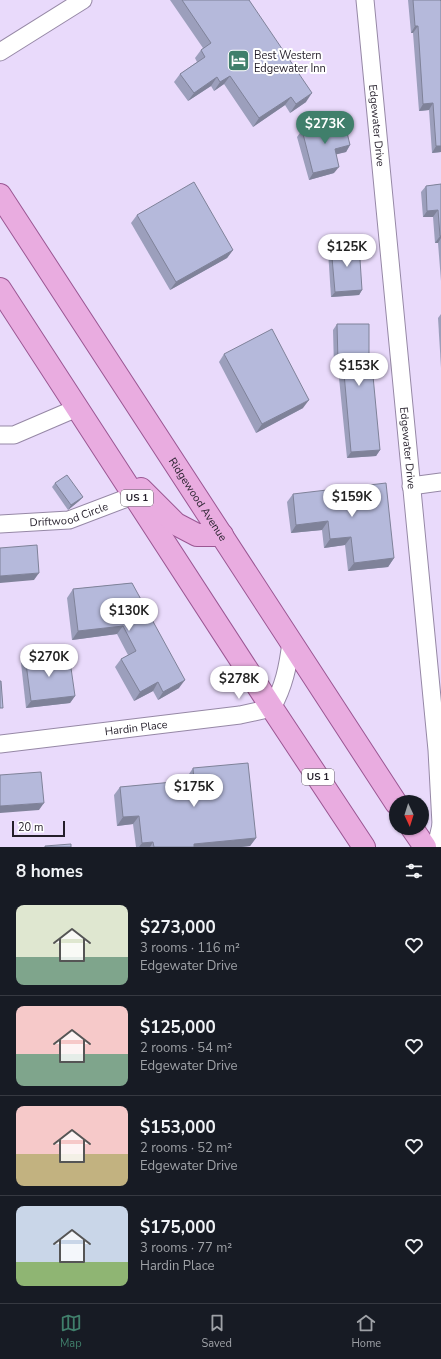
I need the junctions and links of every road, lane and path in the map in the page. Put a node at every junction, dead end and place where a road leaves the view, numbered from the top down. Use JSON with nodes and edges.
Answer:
{"nodes":[{"id":1,"x":83,"y":0,"type":"edge"},
{"id":2,"x":364,"y":0,"type":"edge"},
{"id":3,"x":0,"y":52,"type":"edge"},
{"id":4,"x":0,"y":194,"type":"edge"},
{"id":5,"x":0,"y":289,"type":"edge"},
{"id":6,"x":78,"y":408,"type":"junction"},
{"id":7,"x":0,"y":435,"type":"edge"},
{"id":8,"x":114,"y":464,"type":"junction"},
{"id":9,"x":441,"y":482,"type":"edge"},
{"id":10,"x":411,"y":486,"type":"junction"},
{"id":11,"x":134,"y":495,"type":"junction"},
{"id":12,"x":0,"y":524,"type":"edge"},
{"id":13,"x":222,"y":535,"type":"junction"},
{"id":14,"x":291,"y":642,"type":"junction"},
{"id":15,"x":272,"y":708,"type":"junction"},
{"id":16,"x":0,"y":744,"type":"edge"},
{"id":17,"x":439,"y":750,"type":"edge"},
{"id":18,"x":391,"y":795,"type":"edge"},
{"id":19,"x":441,"y":825,"type":"edge"},
{"id":20,"x":416,"y":835,"type":"edge"},
{"id":21,"x":364,"y":847,"type":"edge"},
{"id":22,"x":424,"y":847,"type":"edge"},
{"id":23,"x":436,"y":847,"type":"edge"}],
"edges":[{"from":1,"to":3,"type":"street"},
{"from":2,"to":10,"type":"street","name":"Edgewater Drive"},
{"from":4,"to":13,"type":"main road","name":"Ridgewood Avenue"},
{"from":5,"to":6,"type":"main road","number":"US 1"},
{"from":6,"to":7,"type":"street"},
{"from":6,"to":8,"type":"main road","number":"US 1"},
{"from":8,"to":11,"type":"main road","number":"US 1"},
{"from":8,"to":13,"type":"main road"},
{"from":9,"to":10,"type":"street"},
{"from":10,"to":17,"type":"street","name":"Edgewater Drive"},
{"from":11,"to":12,"type":"street","name":"Driftwood Circle"},
{"from":11,"to":15,"type":"main road","number":"US 1"},
{"from":13,"to":14,"type":"main road","name":"Ridgewood Avenue"},
{"from":14,"to":15,"type":"street"},
{"from":14,"to":18,"type":"main road","name":"Ridgewood Avenue"},
{"from":15,"to":16,"type":"street","name":"Hardin Place"},
{"from":15,"to":21,"type":"main road","number":"US 1"},
{"from":17,"to":19,"type":"street","name":"Edgewater Drive"},
{"from":19,"to":23,"type":"street","name":"Edgewater Drive"},
{"from":20,"to":22,"type":"main road"}]}
